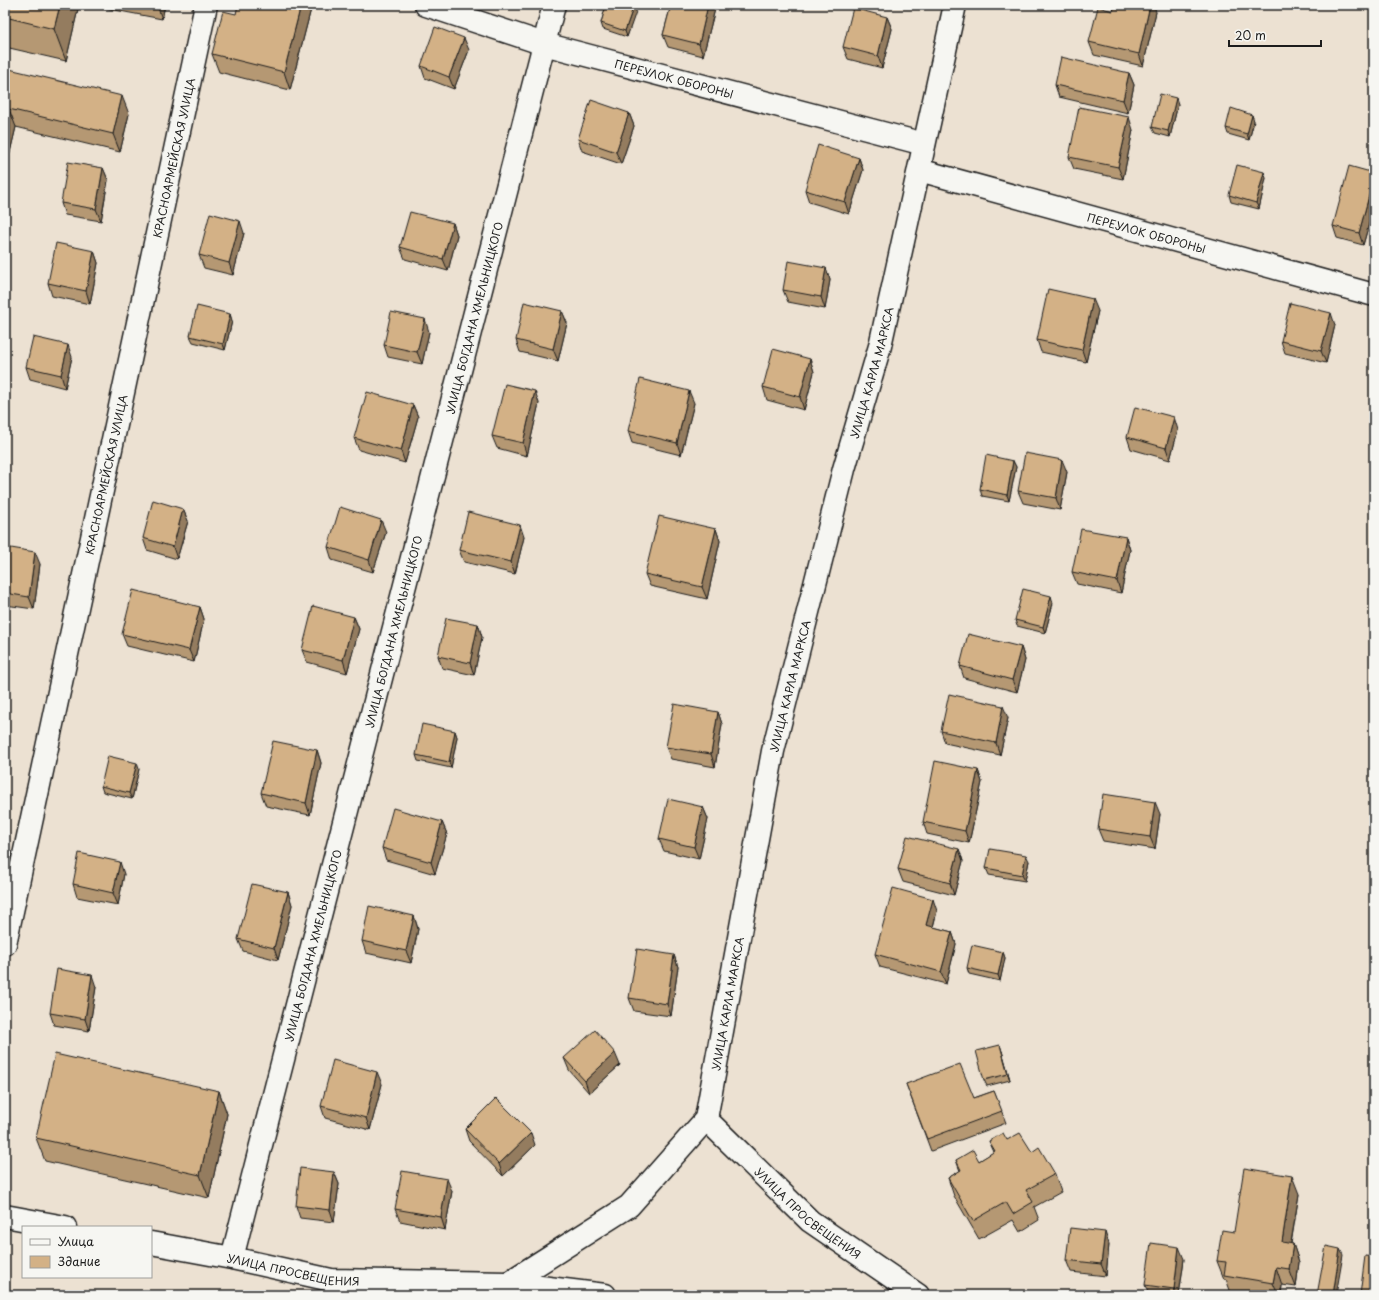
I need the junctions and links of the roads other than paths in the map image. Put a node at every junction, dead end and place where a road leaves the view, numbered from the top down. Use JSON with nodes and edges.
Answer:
{"nodes":[{"id":1,"x":206,"y":5,"type":"edge"},
{"id":2,"x":426,"y":5,"type":"edge"},
{"id":3,"x":554,"y":5,"type":"edge"},
{"id":4,"x":955,"y":5,"type":"edge"},
{"id":5,"x":544,"y":44,"type":"junction"},
{"id":6,"x":924,"y":144,"type":"junction"},
{"id":7,"x":919,"y":170,"type":"junction"},
{"id":8,"x":1374,"y":295,"type":"edge"},
{"id":9,"x":5,"y":944,"type":"edge"},
{"id":10,"x":706,"y":1119,"type":"junction"},
{"id":11,"x":5,"y":1216,"type":"edge"},
{"id":12,"x":60,"y":1226,"type":"edge"},
{"id":13,"x":152,"y":1243,"type":"edge"},
{"id":14,"x":232,"y":1258,"type":"junction"},
{"id":15,"x":508,"y":1283,"type":"junction"},
{"id":16,"x":605,"y":1295,"type":"edge"},
{"id":17,"x":918,"y":1295,"type":"edge"}],
"edges":[{"from":1,"to":9,"type":"street","name":"КРАСНОАРМЕЙСКАЯ УЛИЦА"},
{"from":2,"to":5,"type":"street","name":"ПЕРЕУЛОК ОБОРОНЫ"},
{"from":3,"to":5,"type":"street","name":"УЛИЦА БОГДАНА ХМЕЛЬНИЦКОГО"},
{"from":4,"to":6,"type":"street","name":"УЛИЦА КАРЛА МАРКСА"},
{"from":5,"to":6,"type":"street","name":"ПЕРЕУЛОК ОБОРОНЫ"},
{"from":5,"to":14,"type":"street","name":"УЛИЦА БОГДАНА ХМЕЛЬНИЦКОГО"},
{"from":6,"to":7,"type":"street","name":"УЛИЦА КАРЛА МАРКСА"},
{"from":7,"to":8,"type":"street","name":"ПЕРЕУЛОК ОБОРОНЫ"},
{"from":7,"to":10,"type":"street","name":"УЛИЦА КАРЛА МАРКСА"},
{"from":10,"to":15,"type":"street"},
{"from":10,"to":17,"type":"street","name":"УЛИЦА ПРОСВЕЩЕНИЯ"},
{"from":11,"to":12,"type":"street"},
{"from":13,"to":14,"type":"street","name":"УЛИЦА ПРОСВЕЩЕНИЯ"},
{"from":14,"to":15,"type":"street","name":"УЛИЦА ПРОСВЕЩЕНИЯ"},
{"from":15,"to":16,"type":"street","name":"УЛИЦА ПРОСВЕЩЕНИЯ"}]}
